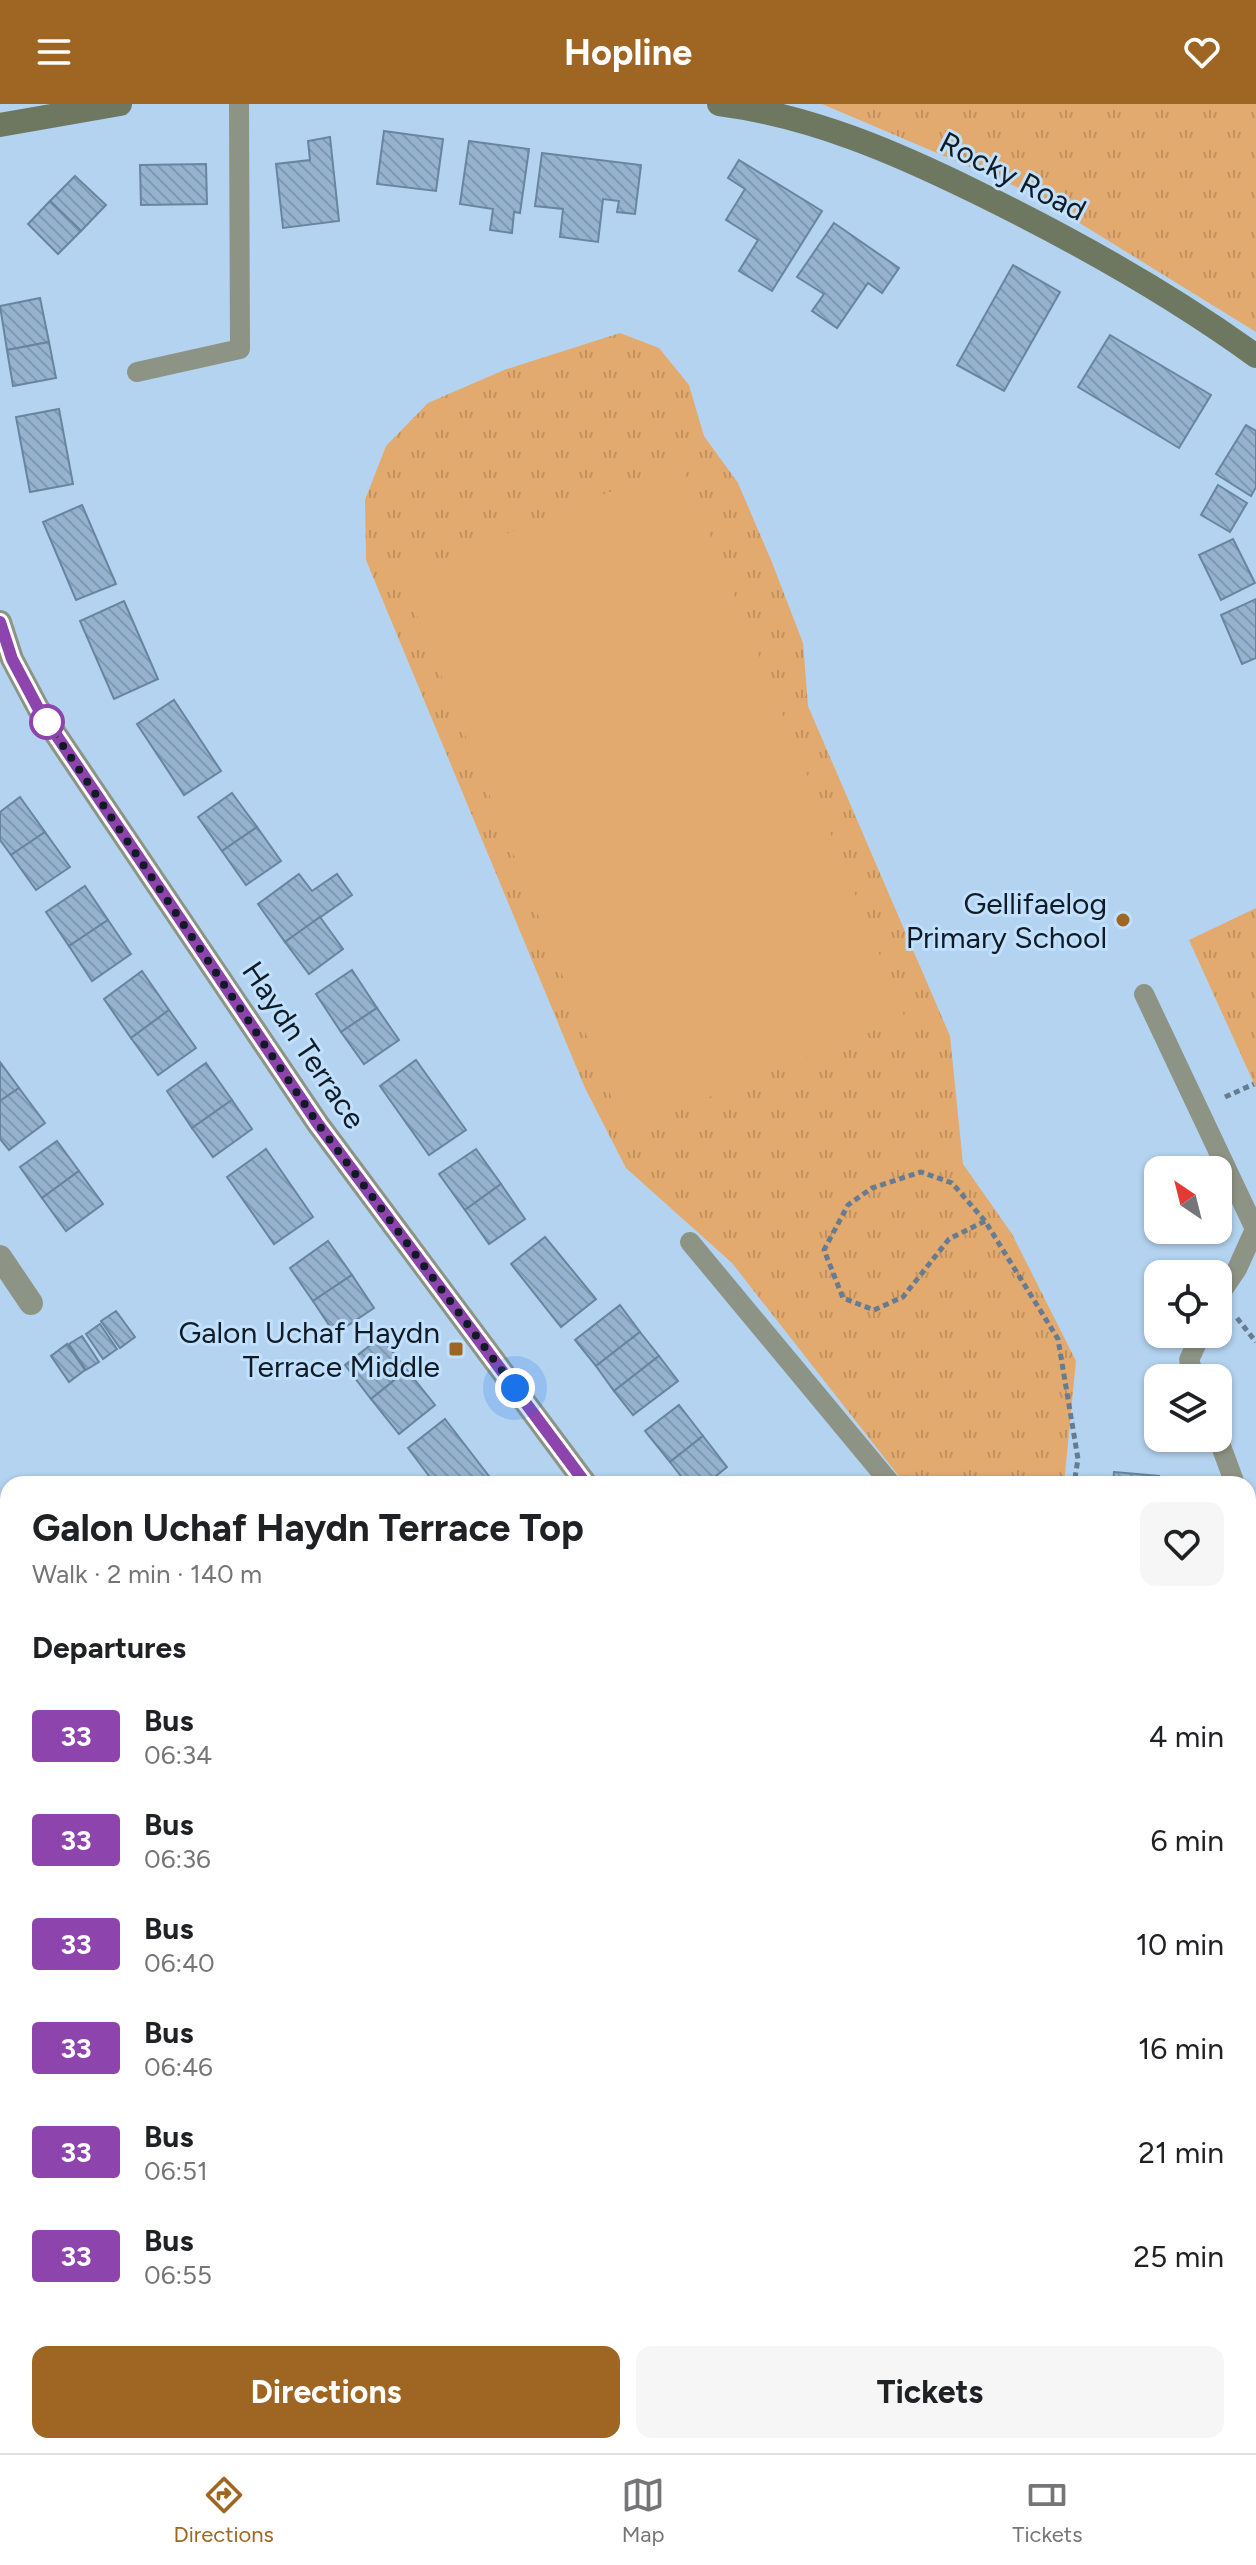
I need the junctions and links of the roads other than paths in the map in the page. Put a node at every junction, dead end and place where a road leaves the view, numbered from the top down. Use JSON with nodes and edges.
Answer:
{"nodes":[{"id":1,"x":120,"y":104,"type":"edge"},
{"id":2,"x":239,"y":104,"type":"edge"},
{"id":3,"x":719,"y":104,"type":"edge"},
{"id":4,"x":0,"y":125,"type":"edge"},
{"id":5,"x":1256,"y":356,"type":"edge"},
{"id":6,"x":137,"y":372,"type":"dead end"},
{"id":7,"x":0,"y":622,"type":"edge"},
{"id":8,"x":6,"y":663,"type":"edge"},
{"id":9,"x":1144,"y":994,"type":"dead end"},
{"id":10,"x":690,"y":1242,"type":"dead end"},
{"id":11,"x":0,"y":1257,"type":"edge"},
{"id":12,"x":1232,"y":1281,"type":"edge"},
{"id":13,"x":31,"y":1303,"type":"dead end"},
{"id":14,"x":1223,"y":1452,"type":"edge"},
{"id":15,"x":580,"y":1476,"type":"edge"},
{"id":16,"x":884,"y":1476,"type":"edge"},
{"id":17,"x":1232,"y":1476,"type":"edge"}],
"edges":[{"from":1,"to":4,"type":"street"},
{"from":2,"to":6,"type":"lane"},
{"from":3,"to":5,"type":"street","name":"Rocky Road"},
{"from":7,"to":8,"type":"street","name":"Haydn Terrace"},
{"from":8,"to":15,"type":"street","name":"Haydn Terrace"},
{"from":9,"to":12,"type":"lane"},
{"from":10,"to":16,"type":"lane"},
{"from":11,"to":13,"type":"street"},
{"from":14,"to":17,"type":"lane"}]}
